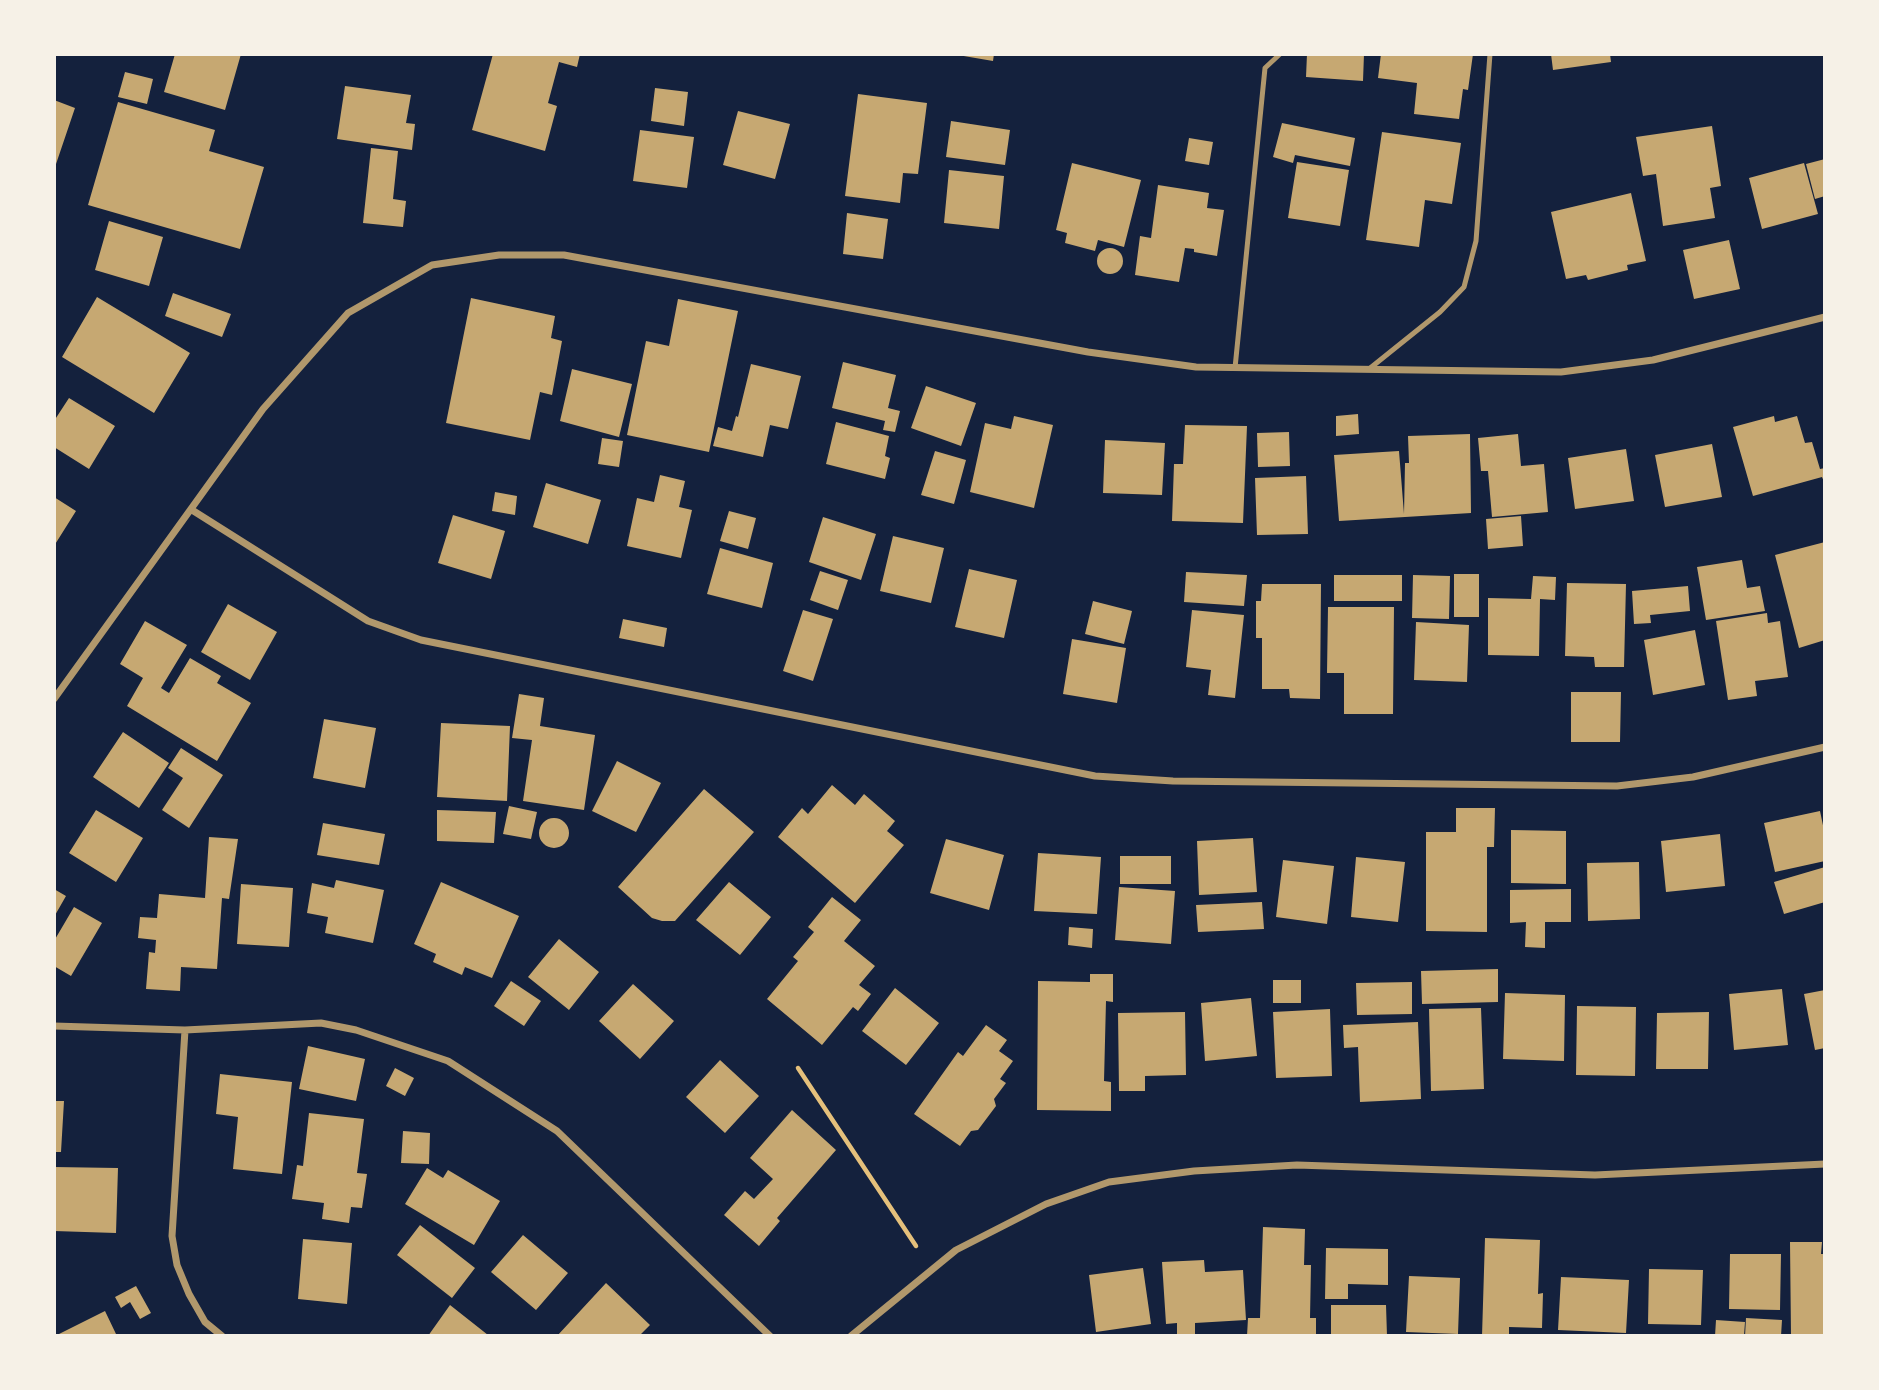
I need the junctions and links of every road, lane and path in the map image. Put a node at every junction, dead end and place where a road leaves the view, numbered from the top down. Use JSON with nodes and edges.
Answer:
{"nodes":[{"id":1,"x":1280,"y":54,"type":"edge"},
{"id":2,"x":1490,"y":54,"type":"edge"},
{"id":3,"x":1825,"y":317,"type":"edge"},
{"id":4,"x":1235,"y":368,"type":"junction"},
{"id":5,"x":1369,"y":369,"type":"junction"},
{"id":6,"x":192,"y":510,"type":"junction"},
{"id":7,"x":54,"y":699,"type":"edge"},
{"id":8,"x":1825,"y":747,"type":"edge"},
{"id":9,"x":54,"y":1026,"type":"edge"},
{"id":10,"x":185,"y":1030,"type":"junction"},
{"id":11,"x":798,"y":1068,"type":"dead end"},
{"id":12,"x":1825,"y":1164,"type":"edge"},
{"id":13,"x":932,"y":1270,"type":"junction"},
{"id":14,"x":222,"y":1336,"type":"edge"},
{"id":15,"x":770,"y":1336,"type":"edge"},
{"id":16,"x":851,"y":1336,"type":"edge"}],
"edges":[{"from":1,"to":4,"type":"lane"},
{"from":2,"to":5,"type":"lane"},
{"from":3,"to":5,"type":"street"},
{"from":4,"to":5,"type":"street"},
{"from":4,"to":6,"type":"street"},
{"from":6,"to":7,"type":"street"},
{"from":6,"to":8,"type":"street"},
{"from":9,"to":10,"type":"street"},
{"from":10,"to":14,"type":"street"},
{"from":10,"to":15,"type":"street"},
{"from":11,"to":13,"type":"path"},
{"from":12,"to":13,"type":"street"},
{"from":13,"to":16,"type":"street"}]}
